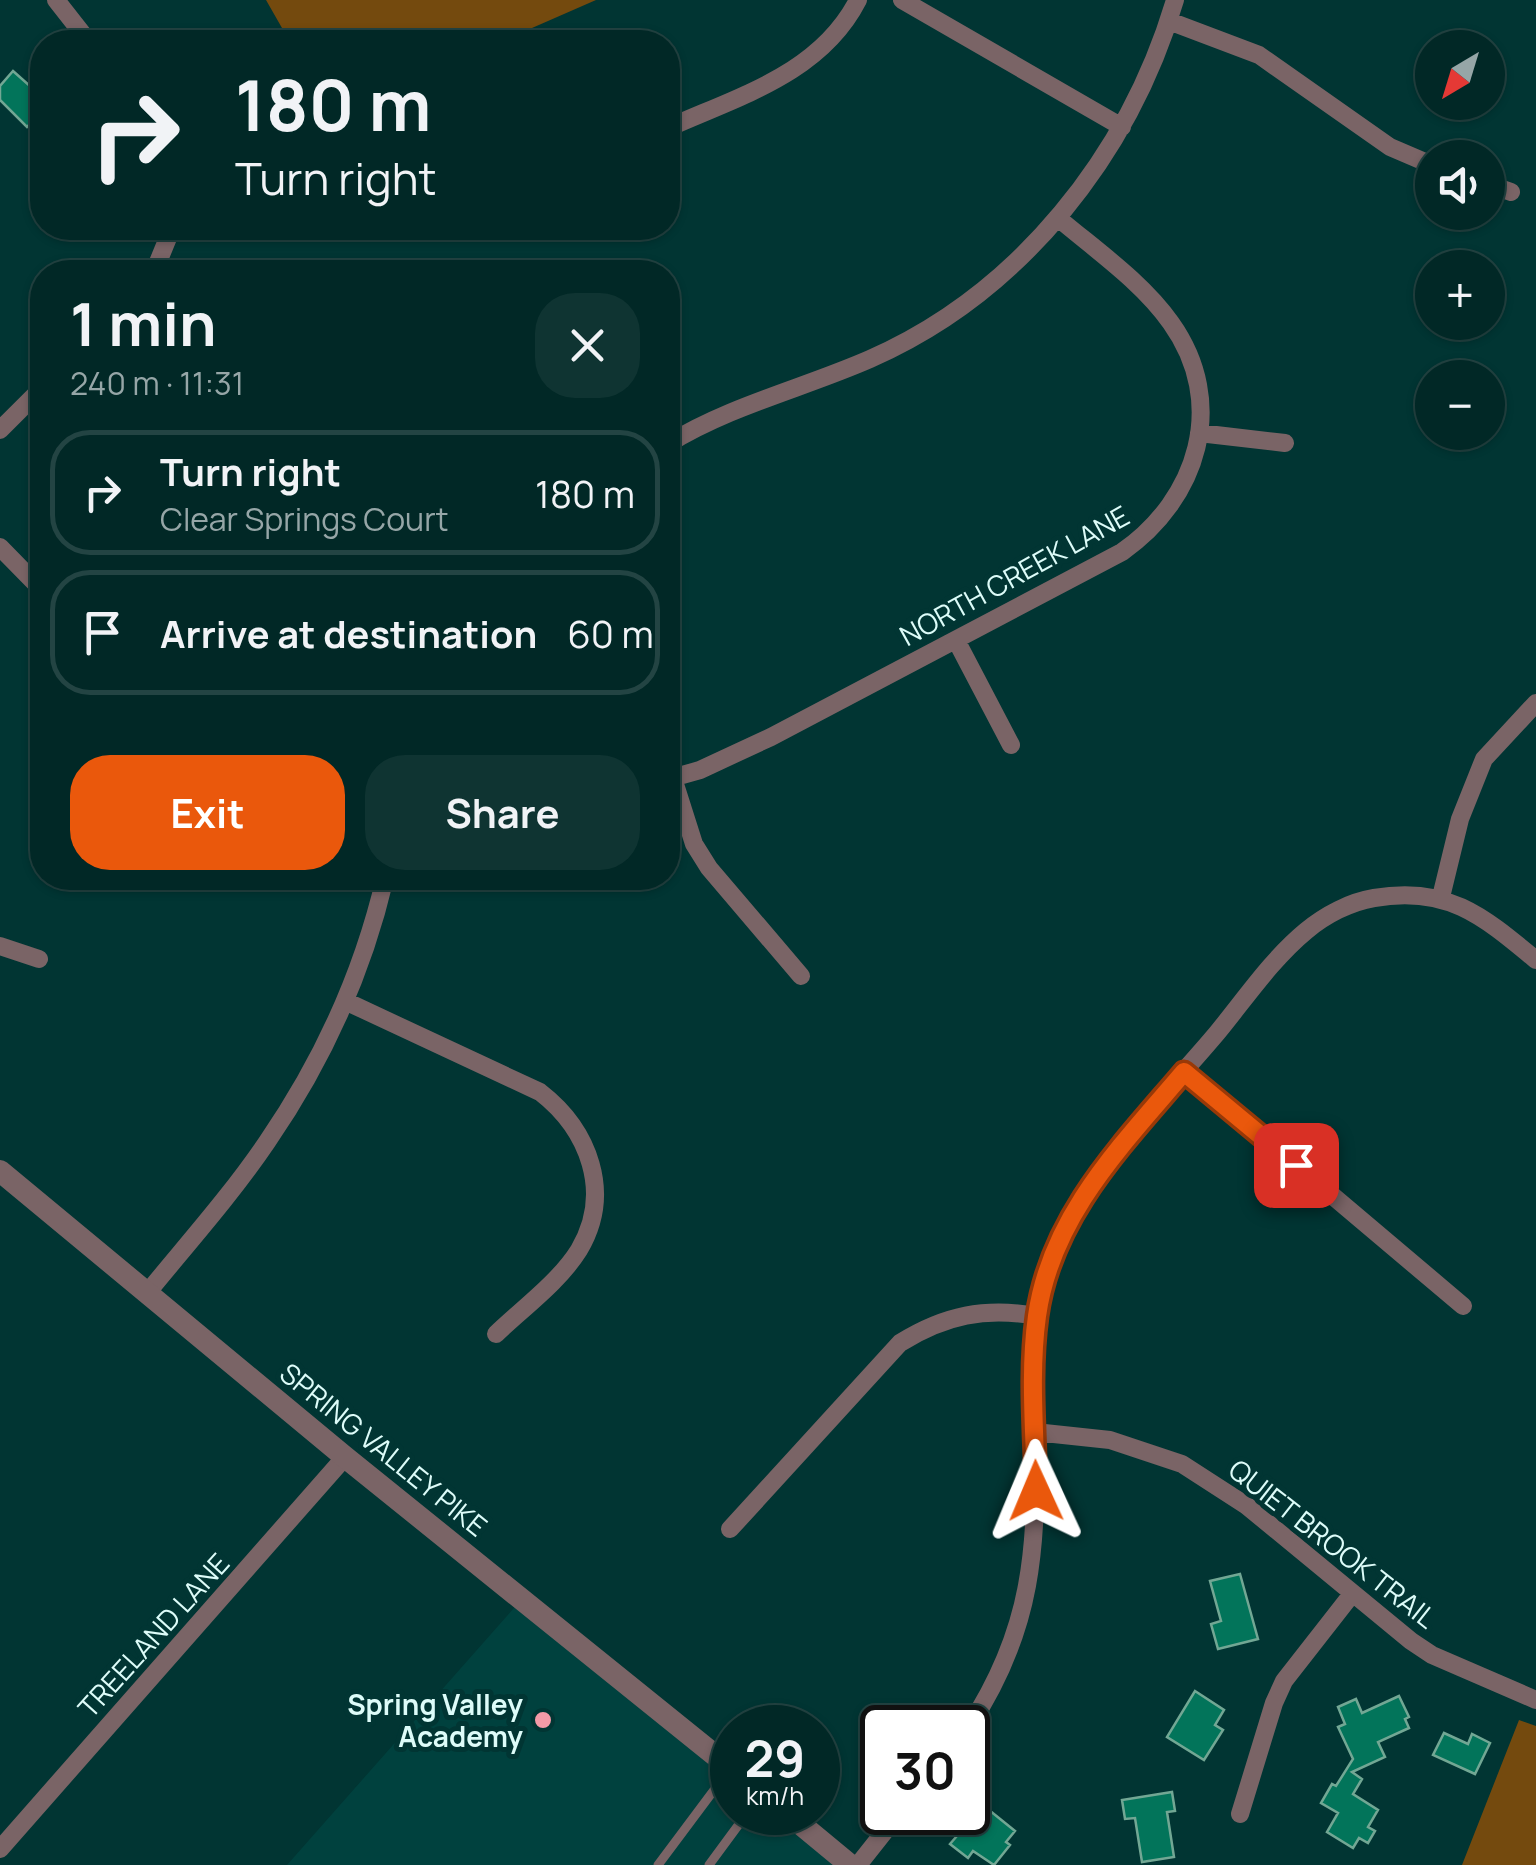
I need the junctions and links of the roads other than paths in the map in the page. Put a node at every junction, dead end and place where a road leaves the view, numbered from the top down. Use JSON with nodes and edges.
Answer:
{"nodes":[{"id":1,"x":56,"y":0,"type":"edge"},
{"id":2,"x":858,"y":0,"type":"edge"},
{"id":3,"x":902,"y":0,"type":"edge"},
{"id":4,"x":1175,"y":0,"type":"edge"},
{"id":5,"x":1169,"y":21,"type":"junction"},
{"id":6,"x":80,"y":30,"type":"edge"},
{"id":7,"x":680,"y":122,"type":"edge"},
{"id":8,"x":1122,"y":127,"type":"junction"},
{"id":9,"x":1415,"y":158,"type":"edge"},
{"id":10,"x":1505,"y":190,"type":"edge"},
{"id":11,"x":1511,"y":192,"type":"dead end"},
{"id":12,"x":1058,"y":218,"type":"junction"},
{"id":13,"x":30,"y":400,"type":"edge"},
{"id":14,"x":0,"y":430,"type":"edge"},
{"id":15,"x":1199,"y":433,"type":"junction"},
{"id":16,"x":680,"y":438,"type":"edge"},
{"id":17,"x":1285,"y":443,"type":"dead end"},
{"id":18,"x":0,"y":547,"type":"edge"},
{"id":19,"x":30,"y":578,"type":"edge"},
{"id":20,"x":956,"y":640,"type":"junction"},
{"id":21,"x":1536,"y":702,"type":"edge"},
{"id":22,"x":1011,"y":745,"type":"dead end"},
{"id":23,"x":680,"y":775,"type":"edge"},
{"id":24,"x":680,"y":806,"type":"edge"},
{"id":25,"x":383,"y":890,"type":"edge"},
{"id":26,"x":1441,"y":898,"type":"junction"},
{"id":27,"x":0,"y":946,"type":"edge"},
{"id":28,"x":39,"y":959,"type":"dead end"},
{"id":29,"x":1536,"y":960,"type":"edge"},
{"id":30,"x":801,"y":976,"type":"dead end"},
{"id":31,"x":345,"y":1001,"type":"junction"},
{"id":32,"x":1184,"y":1072,"type":"junction"},
{"id":33,"x":0,"y":1171,"type":"edge"},
{"id":34,"x":148,"y":1292,"type":"junction"},
{"id":35,"x":1464,"y":1306,"type":"dead end"},
{"id":36,"x":1037,"y":1316,"type":"junction"},
{"id":37,"x":496,"y":1334,"type":"dead end"},
{"id":38,"x":1035,"y":1432,"type":"junction"},
{"id":39,"x":345,"y":1456,"type":"junction"},
{"id":40,"x":730,"y":1529,"type":"dead end"},
{"id":41,"x":1352,"y":1594,"type":"junction"},
{"id":42,"x":1536,"y":1700,"type":"edge"},
{"id":43,"x":982,"y":1705,"type":"edge"},
{"id":44,"x":710,"y":1751,"type":"edge"},
{"id":45,"x":710,"y":1798,"type":"edge"},
{"id":46,"x":1240,"y":1814,"type":"dead end"},
{"id":47,"x":732,"y":1835,"type":"edge"},
{"id":48,"x":814,"y":1835,"type":"edge"},
{"id":49,"x":882,"y":1835,"type":"edge"},
{"id":50,"x":0,"y":1849,"type":"edge"},
{"id":51,"x":658,"y":1865,"type":"edge"},
{"id":52,"x":710,"y":1865,"type":"edge"},
{"id":53,"x":850,"y":1865,"type":"edge"},
{"id":54,"x":858,"y":1865,"type":"edge"}],
"edges":[{"from":1,"to":6,"type":"street"},
{"from":2,"to":7,"type":"street"},
{"from":3,"to":8,"type":"street"},
{"from":4,"to":5,"type":"street"},
{"from":5,"to":8,"type":"street"},
{"from":5,"to":9,"type":"street"},
{"from":8,"to":12,"type":"street"},
{"from":10,"to":11,"type":"street"},
{"from":12,"to":15,"type":"street","name":"NORTH CREEK LANE"},
{"from":12,"to":16,"type":"street"},
{"from":13,"to":14,"type":"street"},
{"from":15,"to":17,"type":"street"},
{"from":15,"to":20,"type":"street","name":"NORTH CREEK LANE"},
{"from":18,"to":19,"type":"street"},
{"from":20,"to":22,"type":"street"},
{"from":20,"to":23,"type":"street","name":"NORTH CREEK LANE"},
{"from":21,"to":26,"type":"street"},
{"from":24,"to":30,"type":"street"},
{"from":25,"to":31,"type":"street"},
{"from":26,"to":29,"type":"street"},
{"from":26,"to":32,"type":"street"},
{"from":27,"to":28,"type":"street"},
{"from":31,"to":34,"type":"street"},
{"from":31,"to":37,"type":"street"},
{"from":32,"to":35,"type":"street"},
{"from":32,"to":36,"type":"street"},
{"from":33,"to":34,"type":"street","name":"SPRING VALLEY PIKE"},
{"from":34,"to":39,"type":"street","name":"SPRING VALLEY PIKE"},
{"from":36,"to":38,"type":"street"},
{"from":36,"to":40,"type":"street"},
{"from":38,"to":41,"type":"street","name":"QUIET BROOK TRAIL"},
{"from":38,"to":43,"type":"street"},
{"from":39,"to":44,"type":"street","name":"SPRING VALLEY PIKE"},
{"from":39,"to":50,"type":"street","name":"TREELAND LANE"},
{"from":41,"to":42,"type":"street","name":"QUIET BROOK TRAIL"},
{"from":41,"to":46,"type":"street"},
{"from":45,"to":51,"type":"lane"},
{"from":47,"to":52,"type":"lane"},
{"from":48,"to":53,"type":"street"},
{"from":49,"to":54,"type":"street"}]}
